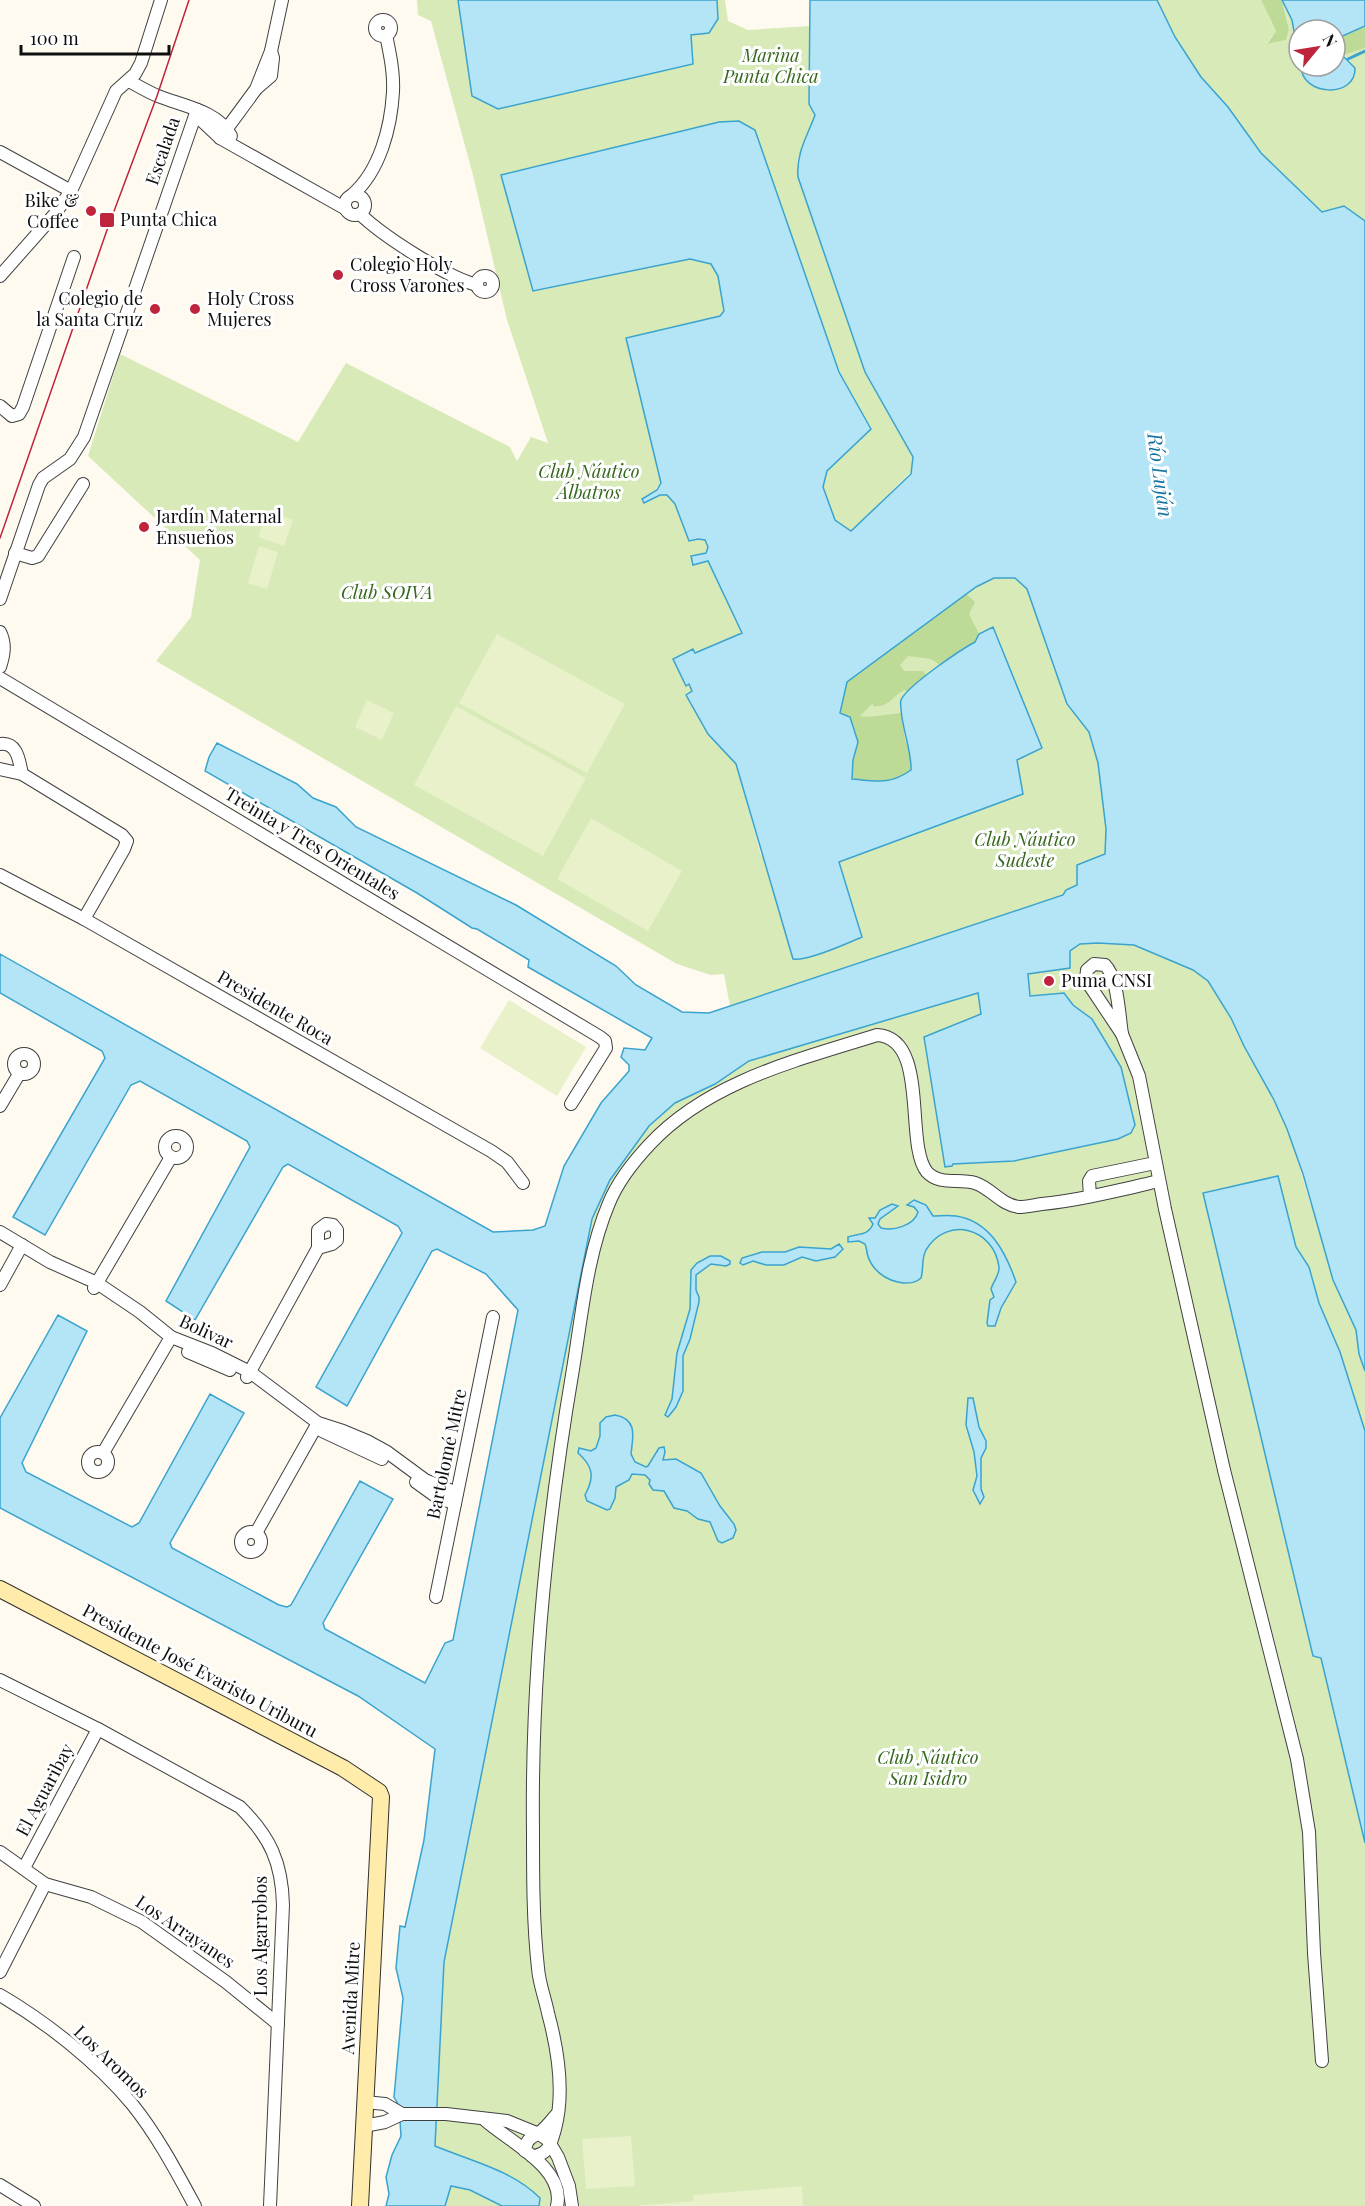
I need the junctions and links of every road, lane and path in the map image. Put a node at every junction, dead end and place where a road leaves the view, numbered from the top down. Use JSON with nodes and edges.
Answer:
{"nodes":[{"id":1,"x":161,"y":0,"type":"edge"},
{"id":2,"x":282,"y":0,"type":"edge"},
{"id":3,"x":386,"y":35,"type":"dead end"},
{"id":4,"x":129,"y":81,"type":"junction"},
{"id":5,"x":196,"y":110,"type":"junction"},
{"id":6,"x":219,"y":129,"type":"junction"},
{"id":7,"x":0,"y":152,"type":"edge"},
{"id":8,"x":71,"y":191,"type":"junction"},
{"id":9,"x":349,"y":200,"type":"junction"},
{"id":10,"x":360,"y":214,"type":"junction"},
{"id":11,"x":74,"y":257,"type":"dead end"},
{"id":12,"x":0,"y":276,"type":"edge"},
{"id":13,"x":477,"y":285,"type":"dead end"},
{"id":14,"x":0,"y":406,"type":"edge"},
{"id":15,"x":83,"y":484,"type":"dead end"},
{"id":16,"x":15,"y":553,"type":"junction"},
{"id":17,"x":0,"y":599,"type":"edge"},
{"id":18,"x":0,"y":632,"type":"edge"},
{"id":19,"x":0,"y":667,"type":"edge"},
{"id":20,"x":0,"y":678,"type":"edge"},
{"id":21,"x":0,"y":744,"type":"edge"},
{"id":22,"x":0,"y":769,"type":"edge"},
{"id":23,"x":22,"y":774,"type":"junction"},
{"id":24,"x":0,"y":875,"type":"edge"},
{"id":25,"x":84,"y":920,"type":"junction"},
{"id":26,"x":1122,"y":1034,"type":"junction"},
{"id":27,"x":19,"y":1074,"type":"dead end"},
{"id":28,"x":571,"y":1104,"type":"dead end"},
{"id":29,"x":0,"y":1106,"type":"edge"},
{"id":30,"x":171,"y":1157,"type":"dead end"},
{"id":31,"x":1155,"y":1163,"type":"junction"},
{"id":32,"x":1159,"y":1181,"type":"junction"},
{"id":33,"x":523,"y":1184,"type":"dead end"},
{"id":34,"x":1090,"y":1196,"type":"junction"},
{"id":35,"x":0,"y":1232,"type":"edge"},
{"id":36,"x":0,"y":1240,"type":"edge"},
{"id":37,"x":322,"y":1244,"type":"dead end"},
{"id":38,"x":20,"y":1248,"type":"junction"},
{"id":39,"x":0,"y":1285,"type":"edge"},
{"id":40,"x":95,"y":1286,"type":"junction"},
{"id":41,"x":493,"y":1317,"type":"dead end"},
{"id":42,"x":170,"y":1340,"type":"junction"},
{"id":43,"x":248,"y":1374,"type":"junction"},
{"id":44,"x":317,"y":1426,"type":"junction"},
{"id":45,"x":103,"y":1453,"type":"dead end"},
{"id":46,"x":456,"y":1498,"type":"junction"},
{"id":47,"x":256,"y":1533,"type":"dead end"},
{"id":48,"x":0,"y":1589,"type":"edge"},
{"id":49,"x":436,"y":1597,"type":"dead end"},
{"id":50,"x":0,"y":1680,"type":"edge"},
{"id":51,"x":98,"y":1729,"type":"junction"},
{"id":52,"x":379,"y":1792,"type":"joint"},
{"id":53,"x":1,"y":1855,"type":"edge"},
{"id":54,"x":24,"y":1868,"type":"junction"},
{"id":55,"x":45,"y":1884,"type":"junction"},
{"id":56,"x":0,"y":1972,"type":"edge"},
{"id":57,"x":0,"y":1995,"type":"edge"},
{"id":58,"x":278,"y":2024,"type":"junction"},
{"id":59,"x":1322,"y":2061,"type":"dead end"},
{"id":60,"x":365,"y":2102,"type":"junction"},
{"id":61,"x":558,"y":2113,"type":"junction"},
{"id":62,"x":404,"y":2114,"type":"junction"},
{"id":63,"x":485,"y":2120,"type":"junction"},
{"id":64,"x":364,"y":2126,"type":"junction"},
{"id":65,"x":539,"y":2134,"type":"junction"},
{"id":66,"x":551,"y":2145,"type":"junction"},
{"id":67,"x":529,"y":2153,"type":"junction"},
{"id":68,"x":0,"y":2185,"type":"edge"},
{"id":69,"x":34,"y":2206,"type":"edge"},
{"id":70,"x":195,"y":2206,"type":"edge"},
{"id":71,"x":270,"y":2206,"type":"edge"},
{"id":72,"x":360,"y":2206,"type":"edge"},
{"id":73,"x":557,"y":2206,"type":"edge"},
{"id":74,"x":573,"y":2206,"type":"edge"}],
"edges":[{"from":1,"to":4,"type":"street"},
{"from":2,"to":6,"type":"street"},
{"from":3,"to":9,"type":"street"},
{"from":4,"to":5,"type":"street"},
{"from":4,"to":8,"type":"street"},
{"from":5,"to":6,"type":"street"},
{"from":5,"to":16,"type":"street","name":"Escalada"},
{"from":6,"to":9,"type":"street"},
{"from":7,"to":8,"type":"street"},
{"from":8,"to":12,"type":"street"},
{"from":9,"to":10,"type":"street"},
{"from":9,"to":10,"type":"street"},
{"from":10,"to":13,"type":"street"},
{"from":11,"to":14,"type":"street"},
{"from":15,"to":16,"type":"street"},
{"from":16,"to":17,"type":"street","name":"Escalada"},
{"from":18,"to":19,"type":"street"},
{"from":20,"to":28,"type":"street","name":"Treinta y Tres Orientales"},
{"from":21,"to":23,"type":"street"},
{"from":22,"to":23,"type":"street"},
{"from":23,"to":25,"type":"street"},
{"from":24,"to":25,"type":"street","name":"Presidente Roca"},
{"from":25,"to":33,"type":"street","name":"Presidente Roca"},
{"from":26,"to":26,"type":"street"},
{"from":26,"to":31,"type":"street"},
{"from":27,"to":29,"type":"street"},
{"from":30,"to":40,"type":"street"},
{"from":31,"to":32,"type":"street"},
{"from":31,"to":34,"type":"street"},
{"from":32,"to":34,"type":"street"},
{"from":32,"to":59,"type":"street"},
{"from":34,"to":61,"type":"street"},
{"from":35,"to":38,"type":"street","name":"Bolivar"},
{"from":36,"to":38,"type":"street","name":"Bolivar"},
{"from":37,"to":43,"type":"street"},
{"from":38,"to":39,"type":"street"},
{"from":38,"to":40,"type":"street","name":"Bolivar"},
{"from":40,"to":42,"type":"street","name":"Bolivar"},
{"from":41,"to":46,"type":"street","name":"Bartolomé Mitre"},
{"from":42,"to":43,"type":"street","name":"Bolivar"},
{"from":42,"to":45,"type":"street"},
{"from":43,"to":44,"type":"street","name":"Bolivar"},
{"from":44,"to":46,"type":"street","name":"Bolivar"},
{"from":44,"to":47,"type":"street"},
{"from":46,"to":49,"type":"street","name":"Bartolomé Mitre"},
{"from":48,"to":52,"type":"street","name":"Presidente José Evaristo Uriburu"},
{"from":50,"to":51,"type":"street","name":"Los Algarrobos"},
{"from":51,"to":54,"type":"street","name":"El Aguaribay"},
{"from":51,"to":58,"type":"street","name":"Los Algarrobos"},
{"from":52,"to":60,"type":"street","name":"Avenida Mitre"},
{"from":53,"to":54,"type":"street","name":"Los Arrayanes"},
{"from":54,"to":55,"type":"street","name":"Los Arrayanes"},
{"from":55,"to":56,"type":"street"},
{"from":55,"to":58,"type":"street","name":"Los Arrayanes"},
{"from":57,"to":70,"type":"street","name":"Los Aromos"},
{"from":58,"to":71,"type":"street","name":"Los Algarrobos"},
{"from":60,"to":62,"type":"street"},
{"from":60,"to":64,"type":"street","name":"Avenida Mitre"},
{"from":61,"to":65,"type":"street"},
{"from":61,"to":66,"type":"street"},
{"from":62,"to":63,"type":"street"},
{"from":62,"to":64,"type":"street"},
{"from":63,"to":65,"type":"street"},
{"from":63,"to":67,"type":"street"},
{"from":64,"to":72,"type":"street","name":"Avenida Mitre"},
{"from":65,"to":66,"type":"street"},
{"from":65,"to":67,"type":"street"},
{"from":66,"to":67,"type":"street"},
{"from":66,"to":74,"type":"street"},
{"from":67,"to":73,"type":"street"},
{"from":68,"to":69,"type":"street"}]}
